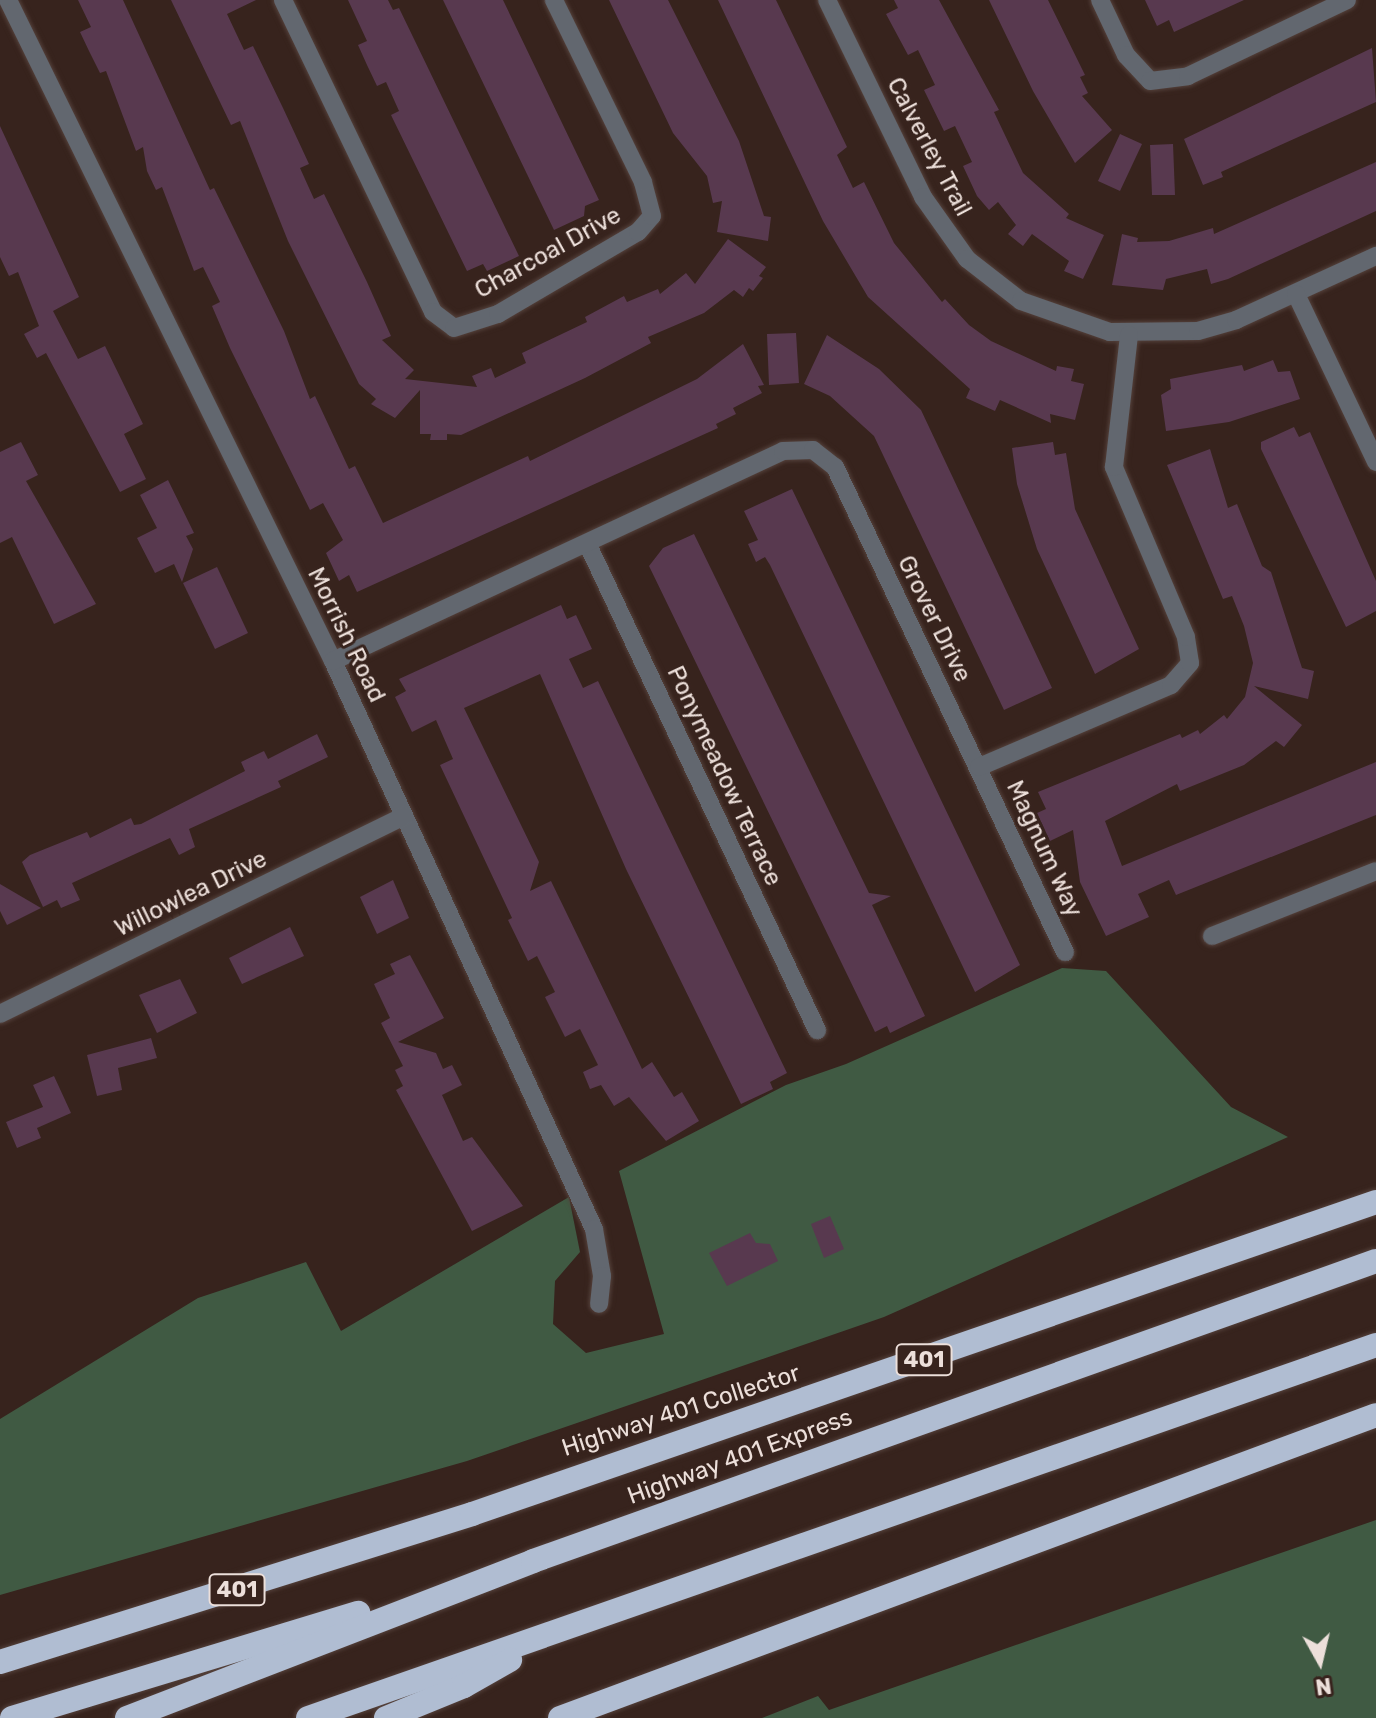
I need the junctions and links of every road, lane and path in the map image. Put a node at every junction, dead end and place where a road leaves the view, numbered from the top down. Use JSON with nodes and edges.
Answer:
{"nodes":[{"id":1,"x":8,"y":0,"type":"edge"},
{"id":2,"x":283,"y":0,"type":"edge"},
{"id":3,"x":554,"y":0,"type":"edge"},
{"id":4,"x":827,"y":0,"type":"edge"},
{"id":5,"x":1100,"y":0,"type":"edge"},
{"id":6,"x":1347,"y":0,"type":"edge"},
{"id":7,"x":1376,"y":256,"type":"edge"},
{"id":8,"x":1296,"y":294,"type":"junction"},
{"id":9,"x":1129,"y":335,"type":"junction"},
{"id":10,"x":1376,"y":462,"type":"edge"},
{"id":11,"x":587,"y":543,"type":"junction"},
{"id":12,"x":333,"y":661,"type":"junction"},
{"id":13,"x":979,"y":767,"type":"junction"},
{"id":14,"x":404,"y":816,"type":"junction"},
{"id":15,"x":1376,"y":871,"type":"edge"},
{"id":16,"x":1212,"y":936,"type":"dead end"},
{"id":17,"x":1065,"y":952,"type":"dead end"},
{"id":18,"x":0,"y":1014,"type":"edge"},
{"id":19,"x":817,"y":1030,"type":"dead end"},
{"id":20,"x":1376,"y":1202,"type":"edge"},
{"id":21,"x":1376,"y":1261,"type":"edge"},
{"id":22,"x":599,"y":1304,"type":"dead end"},
{"id":23,"x":1376,"y":1345,"type":"edge"},
{"id":24,"x":1376,"y":1415,"type":"edge"},
{"id":25,"x":533,"y":1561,"type":"junction"},
{"id":26,"x":561,"y":1632,"type":"junction"},
{"id":27,"x":0,"y":1662,"type":"edge"},
{"id":28,"x":12,"y":1718,"type":"edge"},
{"id":29,"x":127,"y":1718,"type":"edge"},
{"id":30,"x":308,"y":1718,"type":"edge"},
{"id":31,"x":386,"y":1718,"type":"edge"},
{"id":32,"x":560,"y":1718,"type":"edge"}],
"edges":[{"from":1,"to":12,"type":"street","name":"Morrish Road"},
{"from":2,"to":3,"type":"street","name":"Charcoal Drive"},
{"from":4,"to":9,"type":"street","name":"Calverley Trail"},
{"from":5,"to":6,"type":"street"},
{"from":7,"to":8,"type":"street","name":"Calverley Trail"},
{"from":8,"to":9,"type":"street","name":"Calverley Trail"},
{"from":8,"to":10,"type":"street"},
{"from":9,"to":13,"type":"street"},
{"from":11,"to":12,"type":"street","name":"Grover Drive"},
{"from":11,"to":13,"type":"street","name":"Grover Drive"},
{"from":11,"to":19,"type":"street","name":"Ponymeadow Terrace"},
{"from":12,"to":14,"type":"street","name":"Morrish Road"},
{"from":13,"to":17,"type":"street","name":"Magnum Way"},
{"from":14,"to":18,"type":"street","name":"Willowlea Drive"},
{"from":14,"to":22,"type":"street","name":"Morrish Road"},
{"from":15,"to":16,"type":"street"},
{"from":20,"to":27,"type":"highway","name":"Highway 401 Collector","number":"401"},
{"from":21,"to":25,"type":"highway","name":"Highway 401 Express","number":"401"},
{"from":23,"to":26,"type":"highway"},
{"from":24,"to":32,"type":"highway"},
{"from":25,"to":28,"type":"highway"},
{"from":25,"to":29,"type":"highway","name":"Highway 401 Express","number":"401"},
{"from":26,"to":30,"type":"highway"},
{"from":26,"to":31,"type":"highway"}]}
